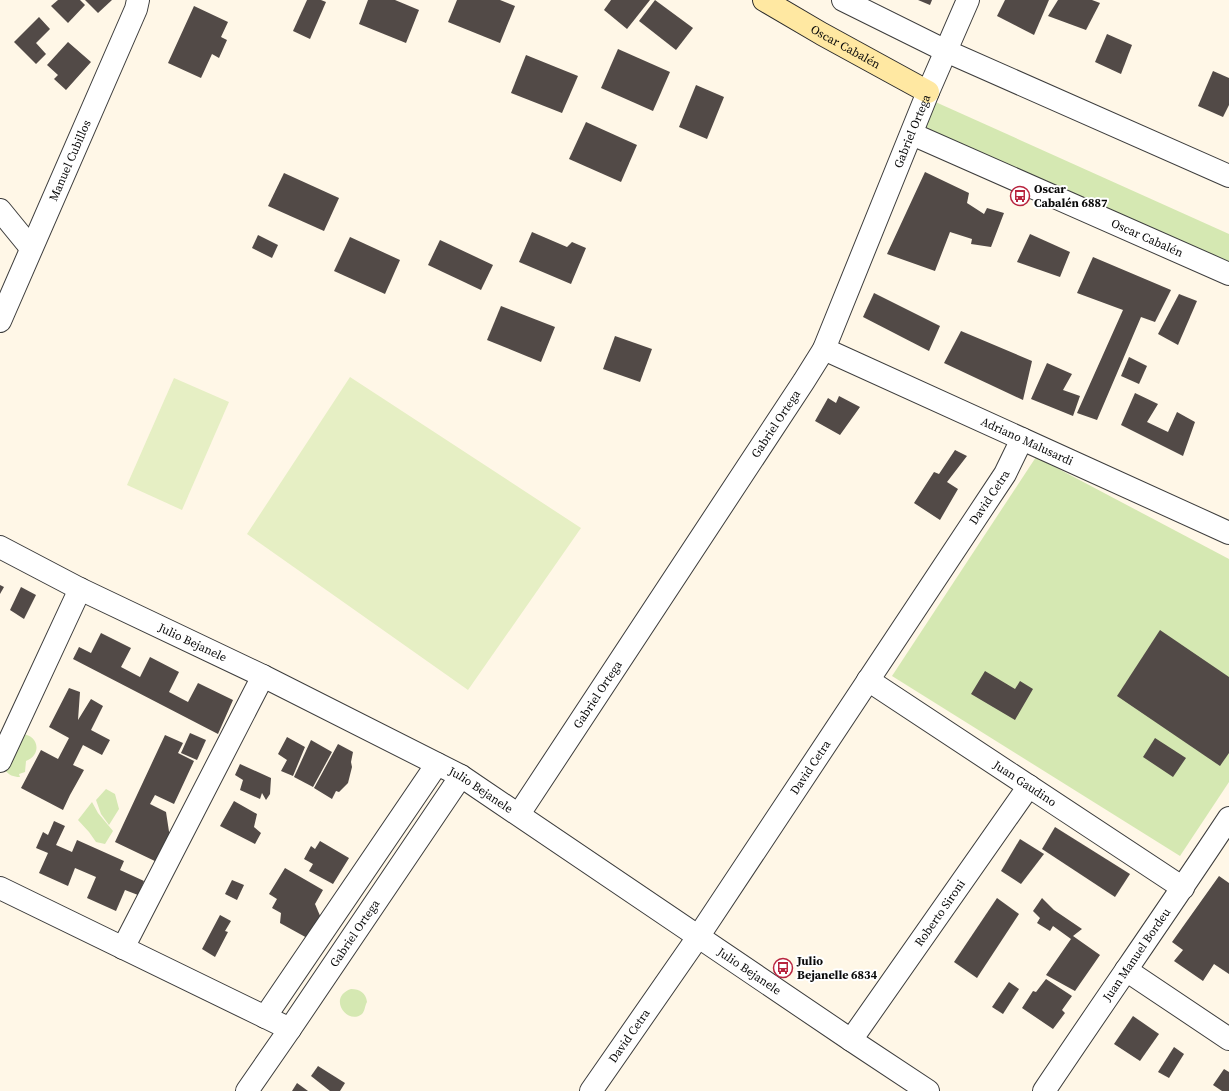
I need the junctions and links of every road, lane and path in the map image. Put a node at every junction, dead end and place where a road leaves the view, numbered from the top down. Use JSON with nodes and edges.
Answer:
{"nodes":[{"id":1,"x":138,"y":0,"type":"edge"},
{"id":2,"x":764,"y":0,"type":"edge"},
{"id":3,"x":843,"y":0,"type":"edge"},
{"id":4,"x":968,"y":0,"type":"edge"},
{"id":5,"x":946,"y":51,"type":"junction"},
{"id":6,"x":928,"y":92,"type":"junction"},
{"id":7,"x":912,"y":134,"type":"junction"},
{"id":8,"x":1229,"y":176,"type":"edge"},
{"id":9,"x":0,"y":210,"type":"edge"},
{"id":10,"x":31,"y":248,"type":"junction"},
{"id":11,"x":1229,"y":274,"type":"edge"},
{"id":12,"x":0,"y":321,"type":"edge"},
{"id":13,"x":824,"y":349,"type":"junction"},
{"id":14,"x":1022,"y":439,"type":"junction"},
{"id":15,"x":1229,"y":533,"type":"edge"},
{"id":16,"x":0,"y":547,"type":"edge"},
{"id":17,"x":80,"y":589,"type":"junction"},
{"id":18,"x":263,"y":676,"type":"junction"},
{"id":19,"x":868,"y":680,"type":"junction"},
{"id":20,"x":0,"y":761,"type":"edge"},
{"id":21,"x":437,"y":764,"type":"junction"},
{"id":22,"x":461,"y":776,"type":"junction"},
{"id":23,"x":1029,"y":786,"type":"junction"},
{"id":24,"x":519,"y":814,"type":"junction"},
{"id":25,"x":1229,"y":818,"type":"edge"},
{"id":26,"x":0,"y":888,"type":"edge"},
{"id":27,"x":1183,"y":888,"type":"junction"},
{"id":28,"x":698,"y":937,"type":"junction"},
{"id":29,"x":123,"y":948,"type":"junction"},
{"id":30,"x":1126,"y":970,"type":"junction"},
{"id":31,"x":265,"y":1017,"type":"junction"},
{"id":32,"x":290,"y":1029,"type":"junction"},
{"id":33,"x":1229,"y":1039,"type":"edge"},
{"id":34,"x":851,"y":1040,"type":"junction"},
{"id":35,"x":247,"y":1091,"type":"edge"},
{"id":36,"x":591,"y":1091,"type":"edge"},
{"id":37,"x":928,"y":1091,"type":"edge"},
{"id":38,"x":1044,"y":1091,"type":"edge"}],
"edges":[{"from":1,"to":10,"type":"street","name":"Manuel Cubillos"},
{"from":2,"to":6,"type":"main road","name":"Oscar Cabalén"},
{"from":3,"to":5,"type":"street"},
{"from":4,"to":5,"type":"street","name":"Gabriel Ortega"},
{"from":5,"to":6,"type":"street","name":"Gabriel Ortega"},
{"from":5,"to":8,"type":"street"},
{"from":6,"to":7,"type":"street","name":"Gabriel Ortega"},
{"from":7,"to":11,"type":"street","name":"Oscar Cabalén"},
{"from":7,"to":13,"type":"street","name":"Gabriel Ortega"},
{"from":9,"to":10,"type":"street"},
{"from":10,"to":12,"type":"street","name":"Manuel Cubillos"},
{"from":13,"to":14,"type":"street","name":"Adriano Malusardi"},
{"from":13,"to":24,"type":"street","name":"Gabriel Ortega"},
{"from":14,"to":15,"type":"street","name":"Adriano Malusardi"},
{"from":14,"to":19,"type":"street","name":"David Cetra"},
{"from":16,"to":17,"type":"street","name":"Julio Bejanele"},
{"from":17,"to":18,"type":"street","name":"Julio Bejanele"},
{"from":17,"to":20,"type":"street"},
{"from":18,"to":21,"type":"street","name":"Julio Bejanele"},
{"from":18,"to":29,"type":"street"},
{"from":19,"to":23,"type":"street","name":"Juan Gaudino"},
{"from":19,"to":28,"type":"street","name":"David Cetra"},
{"from":21,"to":22,"type":"street","name":"Julio Bejanele"},
{"from":21,"to":31,"type":"street"},
{"from":22,"to":24,"type":"street","name":"Julio Bejanele"},
{"from":22,"to":32,"type":"street","name":"Gabriel Ortega"},
{"from":23,"to":27,"type":"street","name":"Juan Gaudino"},
{"from":23,"to":34,"type":"street","name":"Roberto Sironi"},
{"from":24,"to":28,"type":"street","name":"Julio Bejanele"},
{"from":25,"to":27,"type":"street","name":"Juan Manuel Bordeu"},
{"from":26,"to":29,"type":"street"},
{"from":27,"to":30,"type":"street","name":"Juan Manuel Bordeu"},
{"from":28,"to":34,"type":"street","name":"Julio Bejanele"},
{"from":28,"to":36,"type":"street","name":"David Cetra"},
{"from":29,"to":31,"type":"street"},
{"from":30,"to":33,"type":"street"},
{"from":30,"to":38,"type":"street","name":"Juan Manuel Bordeu"},
{"from":31,"to":32,"type":"street"},
{"from":32,"to":35,"type":"street","name":"Gabriel Ortega"},
{"from":34,"to":37,"type":"street","name":"Julio Bejanele"}]}
